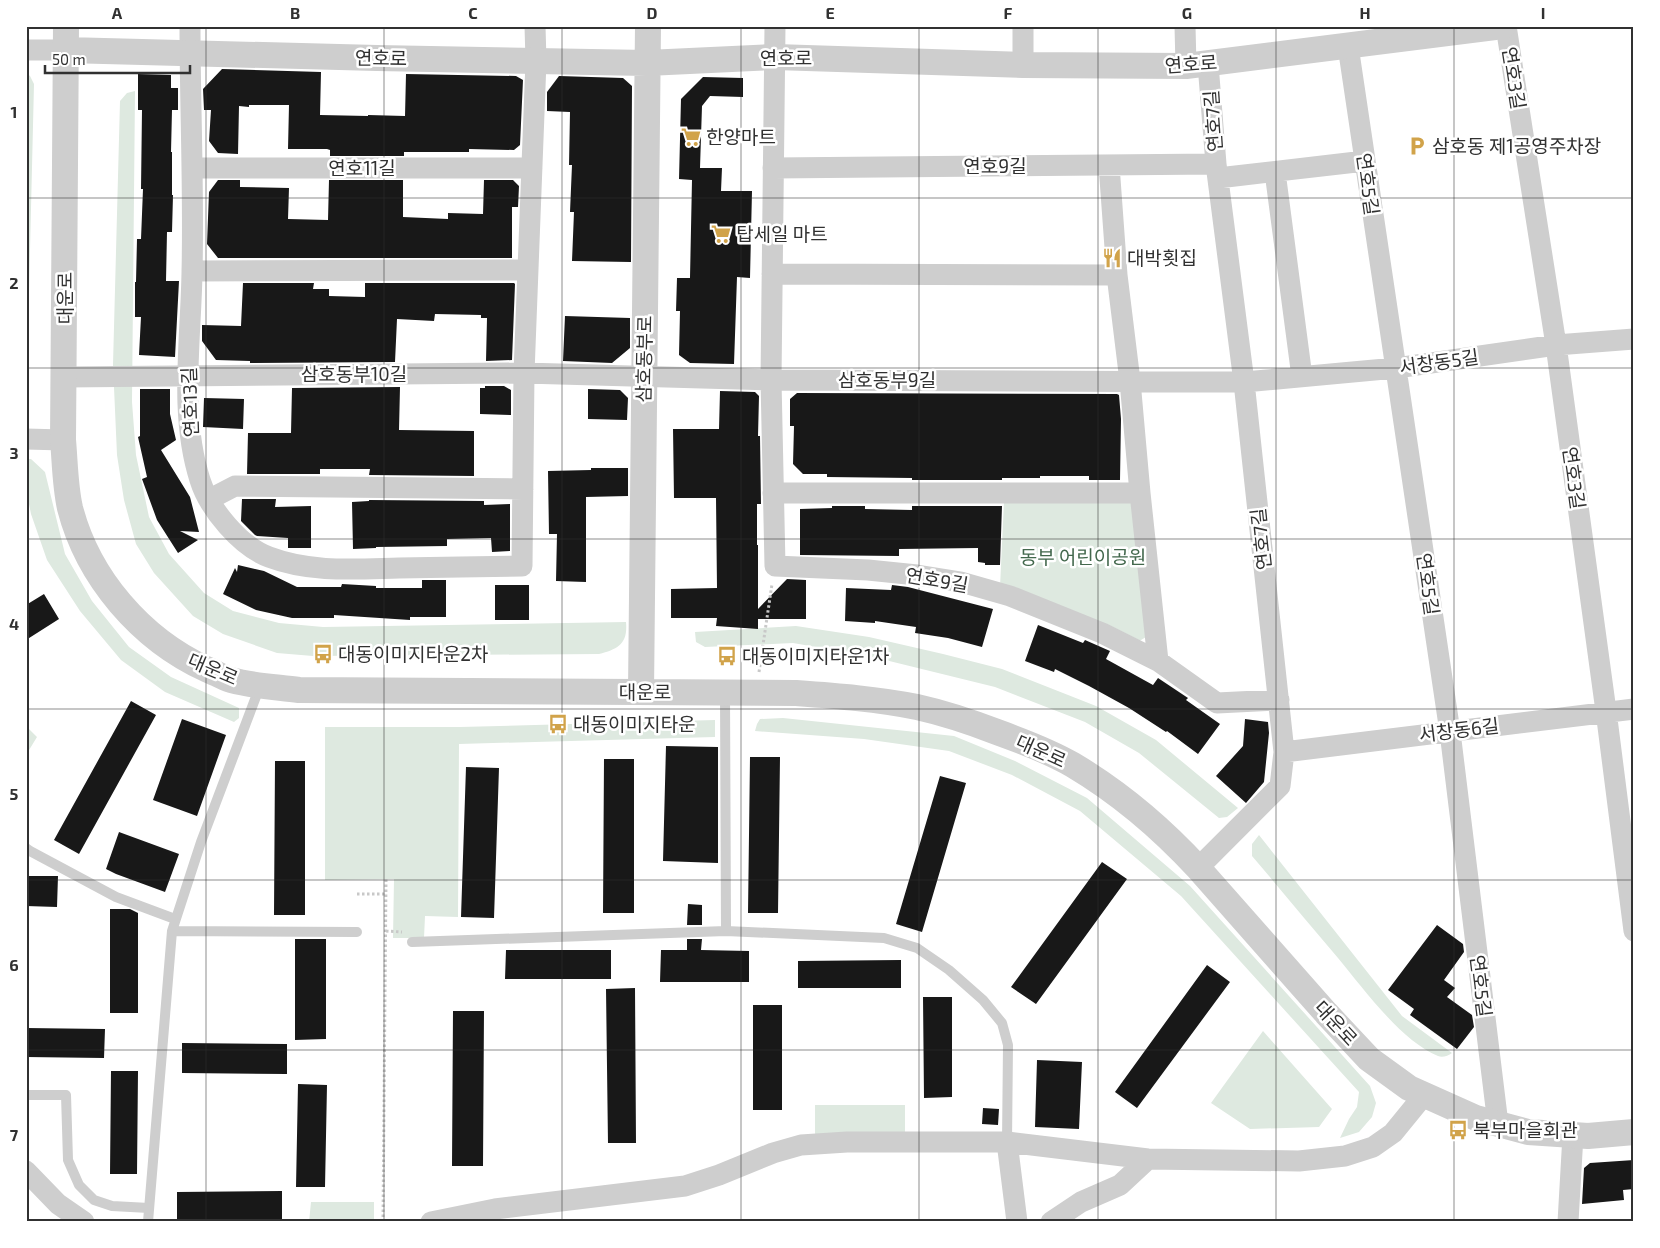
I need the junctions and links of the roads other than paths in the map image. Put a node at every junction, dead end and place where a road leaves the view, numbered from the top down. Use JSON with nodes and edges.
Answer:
{"nodes":[{"id":1,"x":190,"y":26,"type":"edge"},
{"id":2,"x":535,"y":26,"type":"edge"},
{"id":3,"x":648,"y":26,"type":"edge"},
{"id":4,"x":776,"y":26,"type":"edge"},
{"id":5,"x":1023,"y":26,"type":"edge"},
{"id":6,"x":1185,"y":26,"type":"edge"},
{"id":7,"x":1504,"y":26,"type":"edge"},
{"id":8,"x":66,"y":38,"type":"edge"},
{"id":9,"x":1348,"y":46,"type":"junction"},
{"id":10,"x":26,"y":50,"type":"edge"},
{"id":11,"x":190,"y":52,"type":"junction"},
{"id":12,"x":775,"y":57,"type":"junction"},
{"id":13,"x":536,"y":61,"type":"junction"},
{"id":14,"x":647,"y":62,"type":"junction"},
{"id":15,"x":1023,"y":65,"type":"junction"},
{"id":16,"x":1197,"y":65,"type":"junction"},
{"id":17,"x":1365,"y":161,"type":"junction"},
{"id":18,"x":1109,"y":165,"type":"junction"},
{"id":19,"x":192,"y":168,"type":"junction"},
{"id":20,"x":532,"y":168,"type":"junction"},
{"id":21,"x":774,"y":168,"type":"junction"},
{"id":22,"x":1217,"y":171,"type":"junction"},
{"id":23,"x":1274,"y":172,"type":"junction"},
{"id":24,"x":192,"y":270,"type":"junction"},
{"id":25,"x":528,"y":270,"type":"junction"},
{"id":26,"x":772,"y":274,"type":"junction"},
{"id":27,"x":1117,"y":275,"type":"junction"},
{"id":28,"x":1634,"y":338,"type":"edge"},
{"id":29,"x":1556,"y":345,"type":"junction"},
{"id":30,"x":1396,"y":368,"type":"junction"},
{"id":31,"x":524,"y":373,"type":"junction"},
{"id":32,"x":188,"y":376,"type":"junction"},
{"id":33,"x":644,"y":377,"type":"junction"},
{"id":34,"x":1302,"y":377,"type":"junction"},
{"id":35,"x":64,"y":378,"type":"junction"},
{"id":36,"x":771,"y":380,"type":"junction"},
{"id":37,"x":1130,"y":382,"type":"junction"},
{"id":38,"x":1244,"y":382,"type":"junction"},
{"id":39,"x":26,"y":438,"type":"edge"},
{"id":40,"x":63,"y":440,"type":"junction"},
{"id":41,"x":523,"y":489,"type":"junction"},
{"id":42,"x":774,"y":493,"type":"junction"},
{"id":43,"x":1140,"y":493,"type":"junction"},
{"id":44,"x":210,"y":499,"type":"junction"},
{"id":45,"x":1158,"y":660,"type":"junction"},
{"id":46,"x":261,"y":685,"type":"junction"},
{"id":47,"x":641,"y":692,"type":"junction"},
{"id":48,"x":725,"y":693,"type":"junction"},
{"id":49,"x":1279,"y":700,"type":"junction"},
{"id":50,"x":1634,"y":709,"type":"edge"},
{"id":51,"x":1606,"y":711,"type":"junction"},
{"id":52,"x":1450,"y":732,"type":"junction"},
{"id":53,"x":1284,"y":752,"type":"junction"},
{"id":54,"x":27,"y":850,"type":"edge"},
{"id":55,"x":1198,"y":868,"type":"junction"},
{"id":56,"x":175,"y":919,"type":"junction"},
{"id":57,"x":172,"y":931,"type":"junction"},
{"id":58,"x":726,"y":931,"type":"junction"},
{"id":59,"x":1634,"y":931,"type":"edge"},
{"id":60,"x":357,"y":932,"type":"dead end"},
{"id":61,"x":412,"y":942,"type":"dead end"},
{"id":62,"x":26,"y":1095,"type":"edge"},
{"id":63,"x":1424,"y":1095,"type":"junction"},
{"id":64,"x":1498,"y":1124,"type":"junction"},
{"id":65,"x":1634,"y":1132,"type":"edge"},
{"id":66,"x":1574,"y":1135,"type":"junction"},
{"id":67,"x":1006,"y":1142,"type":"junction"},
{"id":68,"x":1148,"y":1159,"type":"junction"},
{"id":69,"x":26,"y":1170,"type":"edge"},
{"id":70,"x":150,"y":1208,"type":"junction"},
{"id":71,"x":84,"y":1222,"type":"edge"},
{"id":72,"x":148,"y":1222,"type":"edge"},
{"id":73,"x":432,"y":1222,"type":"edge"},
{"id":74,"x":1017,"y":1222,"type":"edge"},
{"id":75,"x":1051,"y":1222,"type":"edge"},
{"id":76,"x":1568,"y":1222,"type":"edge"}],
"edges":[{"from":1,"to":11,"type":"street","name":"연호13길"},
{"from":2,"to":13,"type":"street"},
{"from":3,"to":14,"type":"street","name":"삼호동부로"},
{"from":4,"to":12,"type":"street"},
{"from":5,"to":15,"type":"street"},
{"from":6,"to":16,"type":"street","name":"연호7길"},
{"from":7,"to":9,"type":"street","name":"연호로"},
{"from":7,"to":29,"type":"street","name":"연호3길"},
{"from":8,"to":10,"type":"street"},
{"from":8,"to":11,"type":"street","name":"연호로"},
{"from":8,"to":35,"type":"street","name":"대운로"},
{"from":9,"to":16,"type":"street","name":"연호로"},
{"from":9,"to":17,"type":"street","name":"연호5길"},
{"from":11,"to":13,"type":"street","name":"연호로"},
{"from":11,"to":19,"type":"street","name":"연호13길"},
{"from":12,"to":14,"type":"street","name":"연호로"},
{"from":12,"to":15,"type":"street","name":"연호로"},
{"from":12,"to":21,"type":"street"},
{"from":13,"to":14,"type":"street","name":"연호로"},
{"from":13,"to":20,"type":"street"},
{"from":14,"to":33,"type":"street","name":"삼호동부로"},
{"from":15,"to":16,"type":"street","name":"연호로"},
{"from":16,"to":22,"type":"street","name":"연호7길"},
{"from":17,"to":23,"type":"street","name":"연호7길"},
{"from":17,"to":30,"type":"street","name":"연호5길"},
{"from":18,"to":21,"type":"street","name":"연호9길"},
{"from":18,"to":22,"type":"street","name":"연호9길"},
{"from":18,"to":27,"type":"street"},
{"from":19,"to":20,"type":"street","name":"연호11길"},
{"from":19,"to":24,"type":"street","name":"연호13길"},
{"from":20,"to":25,"type":"street"},
{"from":21,"to":26,"type":"street"},
{"from":22,"to":23,"type":"street","name":"연호7길"},
{"from":22,"to":38,"type":"street","name":"연호7길"},
{"from":23,"to":34,"type":"street"},
{"from":24,"to":25,"type":"street"},
{"from":24,"to":32,"type":"street","name":"연호13길"},
{"from":25,"to":31,"type":"street"},
{"from":26,"to":27,"type":"street"},
{"from":26,"to":36,"type":"street"},
{"from":27,"to":37,"type":"street"},
{"from":28,"to":29,"type":"street","name":"서창동5길"},
{"from":29,"to":30,"type":"street","name":"서창동5길"},
{"from":29,"to":51,"type":"street","name":"연호3길"},
{"from":30,"to":34,"type":"street","name":"서창동5길"},
{"from":30,"to":52,"type":"street","name":"연호5길"},
{"from":31,"to":32,"type":"street","name":"삼호동부10길"},
{"from":31,"to":33,"type":"street","name":"삼호동부10길"},
{"from":31,"to":41,"type":"street"},
{"from":32,"to":35,"type":"street","name":"삼호동부10길"},
{"from":32,"to":44,"type":"street","name":"연호13길"},
{"from":33,"to":36,"type":"street","name":"삼호동부9길"},
{"from":33,"to":47,"type":"street","name":"삼호동부로"},
{"from":34,"to":38,"type":"street","name":"서창동5길"},
{"from":35,"to":40,"type":"street","name":"대운로"},
{"from":36,"to":37,"type":"street","name":"삼호동부9길"},
{"from":36,"to":42,"type":"street"},
{"from":37,"to":38,"type":"street","name":"삼호동부9길"},
{"from":37,"to":43,"type":"street"},
{"from":38,"to":49,"type":"street","name":"연호7길"},
{"from":39,"to":40,"type":"street"},
{"from":40,"to":46,"type":"street","name":"대운로"},
{"from":41,"to":44,"type":"street"},
{"from":41,"to":44,"type":"street","name":"연호13길"},
{"from":42,"to":43,"type":"street"},
{"from":42,"to":45,"type":"street","name":"연호9길"},
{"from":43,"to":45,"type":"street"},
{"from":45,"to":49,"type":"street","name":"연호9길"},
{"from":46,"to":47,"type":"street","name":"대운로"},
{"from":46,"to":56,"type":"lane"},
{"from":47,"to":48,"type":"street","name":"대운로"},
{"from":48,"to":55,"type":"street","name":"대운로"},
{"from":48,"to":58,"type":"lane"},
{"from":49,"to":53,"type":"street","name":"연호7길"},
{"from":50,"to":51,"type":"street","name":"서창동6길"},
{"from":51,"to":52,"type":"street","name":"서창동6길"},
{"from":51,"to":59,"type":"street","name":"연호3길"},
{"from":52,"to":53,"type":"street","name":"서창동6길"},
{"from":52,"to":64,"type":"street","name":"연호5길"},
{"from":53,"to":55,"type":"street","name":"연호7길"},
{"from":54,"to":56,"type":"lane"},
{"from":55,"to":63,"type":"street","name":"대운로"},
{"from":56,"to":57,"type":"lane"},
{"from":57,"to":60,"type":"lane"},
{"from":57,"to":70,"type":"lane"},
{"from":58,"to":61,"type":"lane"},
{"from":58,"to":67,"type":"lane"},
{"from":62,"to":70,"type":"lane"},
{"from":63,"to":64,"type":"street","name":"대운로"},
{"from":63,"to":68,"type":"street"},
{"from":64,"to":66,"type":"street","name":"대운로"},
{"from":65,"to":66,"type":"street","name":"대운로"},
{"from":66,"to":76,"type":"street"},
{"from":67,"to":68,"type":"street"},
{"from":67,"to":73,"type":"street"},
{"from":67,"to":74,"type":"street"},
{"from":68,"to":75,"type":"street"},
{"from":69,"to":71,"type":"street"},
{"from":70,"to":72,"type":"lane"}]}
